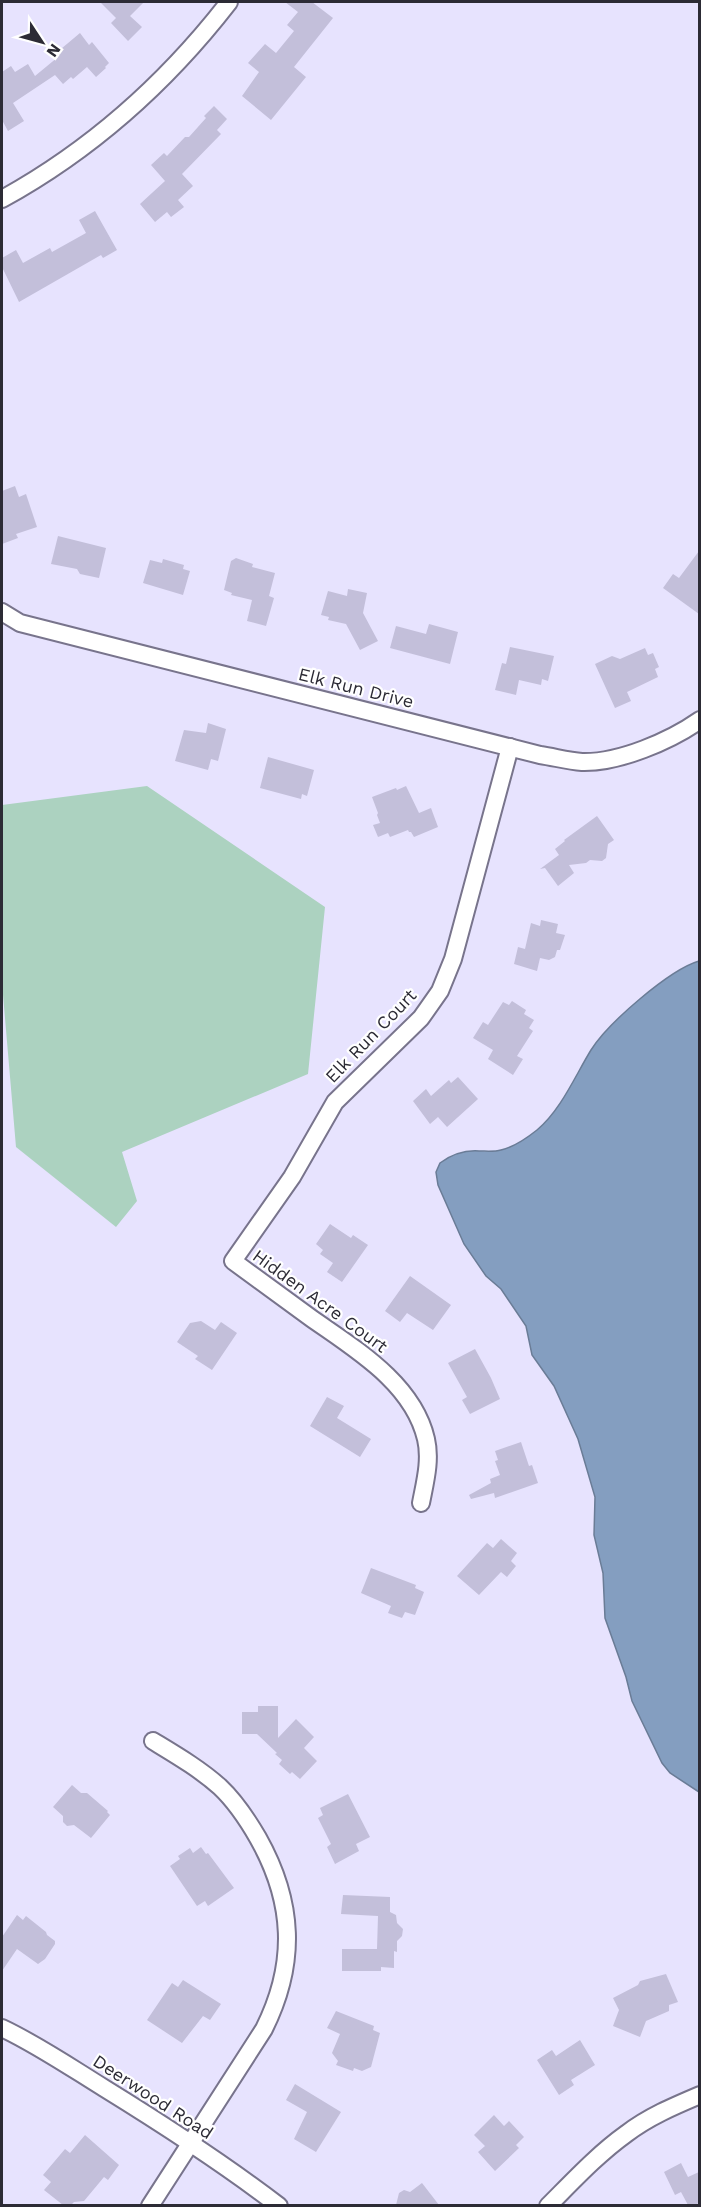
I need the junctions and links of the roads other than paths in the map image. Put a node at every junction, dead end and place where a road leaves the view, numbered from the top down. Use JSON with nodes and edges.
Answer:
{"nodes":[{"id":1,"x":229,"y":2,"type":"edge"},
{"id":2,"x":2,"y":198,"type":"edge"},
{"id":3,"x":2,"y":612,"type":"edge"},
{"id":4,"x":699,"y":720,"type":"edge"},
{"id":5,"x":510,"y":747,"type":"junction"},
{"id":6,"x":233,"y":1261,"type":"joint"},
{"id":7,"x":421,"y":1503,"type":"dead end"},
{"id":8,"x":153,"y":1741,"type":"dead end"},
{"id":9,"x":2,"y":2028,"type":"edge"},
{"id":10,"x":699,"y":2096,"type":"edge"},
{"id":11,"x":191,"y":2144,"type":"junction"},
{"id":12,"x":150,"y":2205,"type":"edge"},
{"id":13,"x":279,"y":2205,"type":"edge"},
{"id":14,"x":548,"y":2205,"type":"edge"}],
"edges":[{"from":1,"to":2,"type":"street"},
{"from":3,"to":5,"type":"street","name":"Elk Run Drive"},
{"from":4,"to":5,"type":"street","name":"Elk Run Drive"},
{"from":5,"to":6,"type":"street","name":"Elk Run Court"},
{"from":6,"to":7,"type":"street","name":"Hidden Acre Court"},
{"from":8,"to":11,"type":"street"},
{"from":9,"to":11,"type":"street","name":"Deerwood Road"},
{"from":10,"to":14,"type":"street"},
{"from":11,"to":12,"type":"street"},
{"from":11,"to":13,"type":"street","name":"Deerwood Road"}]}
